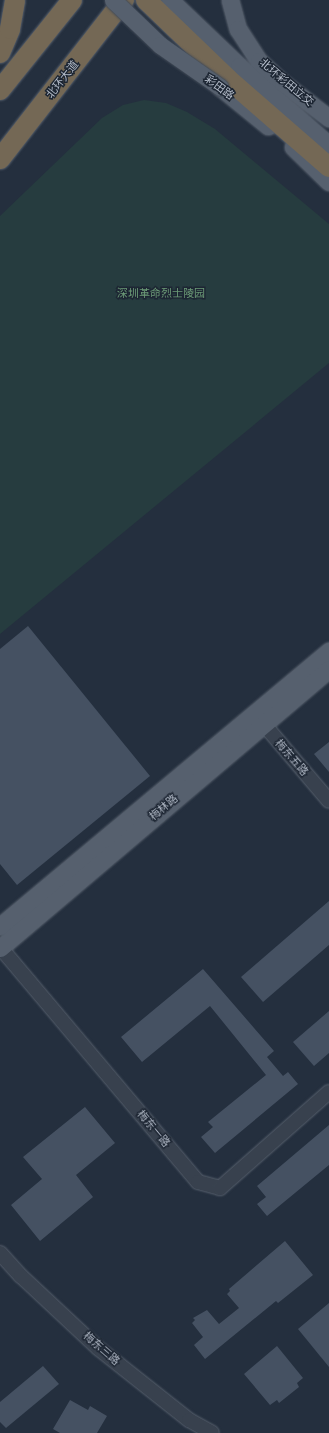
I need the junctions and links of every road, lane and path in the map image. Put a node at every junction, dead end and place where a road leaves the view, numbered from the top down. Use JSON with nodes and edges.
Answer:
{"nodes":[{"id":1,"x":15,"y":0,"type":"edge"},
{"id":2,"x":72,"y":0,"type":"edge"},
{"id":3,"x":113,"y":0,"type":"edge"},
{"id":4,"x":124,"y":0,"type":"edge"},
{"id":5,"x":146,"y":0,"type":"edge"},
{"id":6,"x":170,"y":0,"type":"edge"},
{"id":7,"x":230,"y":0,"type":"edge"},
{"id":8,"x":0,"y":53,"type":"edge"},
{"id":9,"x":229,"y":78,"type":"junction"},
{"id":10,"x":0,"y":90,"type":"edge"},
{"id":11,"x":291,"y":110,"type":"junction"},
{"id":12,"x":329,"y":118,"type":"edge"},
{"id":13,"x":329,"y":134,"type":"edge"},
{"id":14,"x":289,"y":143,"type":"junction"},
{"id":15,"x":329,"y":145,"type":"edge"},
{"id":16,"x":0,"y":159,"type":"edge"},
{"id":17,"x":329,"y":167,"type":"edge"},
{"id":18,"x":329,"y":173,"type":"edge"},
{"id":19,"x":329,"y":182,"type":"edge"},
{"id":20,"x":329,"y":651,"type":"edge"},
{"id":21,"x":329,"y":669,"type":"edge"},
{"id":22,"x":259,"y":718,"type":"junction"},
{"id":23,"x":329,"y":801,"type":"edge"},
{"id":24,"x":0,"y":926,"type":"edge"},
{"id":25,"x":0,"y":947,"type":"edge"},
{"id":26,"x":329,"y":1092,"type":"edge"},
{"id":27,"x":0,"y":1253,"type":"edge"},
{"id":28,"x":212,"y":1433,"type":"edge"}],
"edges":[{"from":1,"to":8,"type":"highway"},
{"from":2,"to":10,"type":"highway"},
{"from":3,"to":9,"type":"main road","name":"彩田路","bridge":true},
{"from":4,"to":16,"type":"highway","name":"北环大道"},
{"from":5,"to":9,"type":"highway"},
{"from":6,"to":9,"type":"main road","name":"彩田路"},
{"from":7,"to":12,"type":"main road","name":"北环彩田立交"},
{"from":9,"to":11,"type":"main road","name":"彩田路"},
{"from":9,"to":14,"type":"main road","name":"彩田路"},
{"from":9,"to":17,"type":"highway"},
{"from":11,"to":13,"type":"main road"},
{"from":11,"to":15,"type":"main road","name":"彩田路"},
{"from":14,"to":18,"type":"main road","name":"彩田路"},
{"from":14,"to":19,"type":"main road"},
{"from":20,"to":22,"type":"main road","name":"梅林路"},
{"from":21,"to":22,"type":"main road","name":"梅林路"},
{"from":22,"to":23,"type":"street","name":"梅东五路"},
{"from":22,"to":24,"type":"main road","name":"梅林路"},
{"from":22,"to":25,"type":"main road","name":"梅林路"},
{"from":25,"to":26,"type":"street","name":"梅东一路"},
{"from":27,"to":28,"type":"street","name":"梅东三路"}]}
